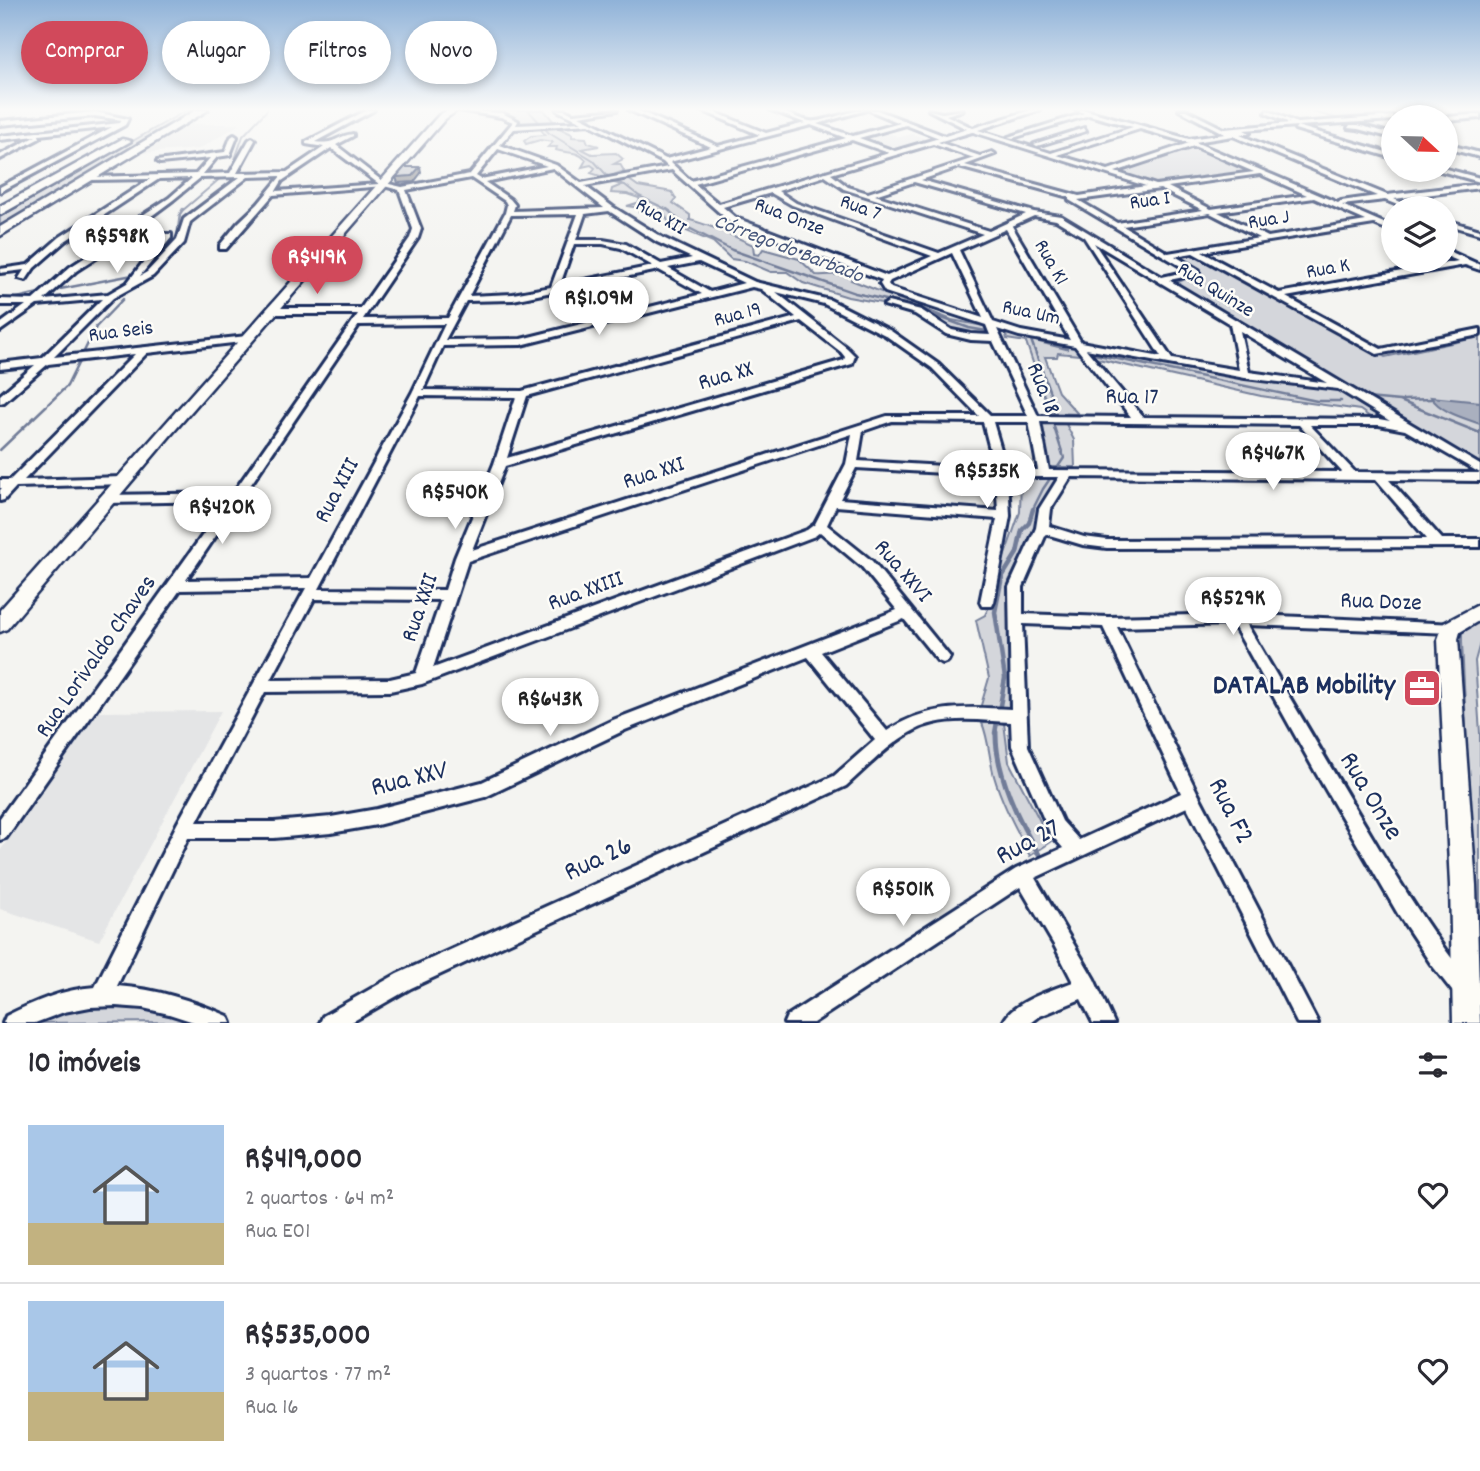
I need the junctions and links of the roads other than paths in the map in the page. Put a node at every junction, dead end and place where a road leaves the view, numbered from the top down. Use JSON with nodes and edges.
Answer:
{"nodes":[{"id":1,"x":60,"y":158,"type":"edge"},
{"id":2,"x":97,"y":158,"type":"edge"},
{"id":3,"x":125,"y":158,"type":"edge"},
{"id":4,"x":196,"y":158,"type":"edge"},
{"id":5,"x":214,"y":158,"type":"edge"},
{"id":6,"x":242,"y":158,"type":"edge"},
{"id":7,"x":313,"y":158,"type":"edge"},
{"id":8,"x":351,"y":158,"type":"edge"},
{"id":9,"x":407,"y":158,"type":"edge"},
{"id":10,"x":487,"y":158,"type":"edge"},
{"id":11,"x":530,"y":158,"type":"edge"},
{"id":12,"x":659,"y":158,"type":"edge"},
{"id":13,"x":679,"y":158,"type":"edge"},
{"id":14,"x":782,"y":158,"type":"edge"},
{"id":15,"x":879,"y":158,"type":"edge"},
{"id":16,"x":981,"y":158,"type":"edge"},
{"id":17,"x":1051,"y":158,"type":"edge"},
{"id":18,"x":1060,"y":158,"type":"edge"},
{"id":19,"x":1145,"y":158,"type":"edge"},
{"id":20,"x":1230,"y":158,"type":"edge"},
{"id":21,"x":1295,"y":158,"type":"edge"},
{"id":22,"x":160,"y":161,"type":"dead end"},
{"id":23,"x":665,"y":161,"type":"junction"},
{"id":24,"x":958,"y":165,"type":"junction"},
{"id":25,"x":554,"y":166,"type":"junction"},
{"id":26,"x":674,"y":168,"type":"junction"},
{"id":27,"x":1094,"y":170,"type":"junction"},
{"id":28,"x":1110,"y":172,"type":"junction"},
{"id":29,"x":1263,"y":172,"type":"junction"},
{"id":30,"x":233,"y":174,"type":"junction"},
{"id":31,"x":248,"y":174,"type":"junction"},
{"id":32,"x":290,"y":174,"type":"junction"},
{"id":33,"x":826,"y":174,"type":"junction"},
{"id":34,"x":1458,"y":174,"type":"edge"},
{"id":35,"x":198,"y":176,"type":"junction"},
{"id":36,"x":472,"y":176,"type":"junction"},
{"id":37,"x":157,"y":177,"type":"junction"},
{"id":38,"x":92,"y":178,"type":"junction"},
{"id":39,"x":915,"y":180,"type":"junction"},
{"id":40,"x":1480,"y":180,"type":"edge"},
{"id":41,"x":479,"y":181,"type":"junction"},
{"id":42,"x":690,"y":183,"type":"junction"},
{"id":43,"x":1127,"y":184,"type":"dead end"},
{"id":44,"x":382,"y":185,"type":"junction"},
{"id":45,"x":581,"y":185,"type":"junction"},
{"id":46,"x":1480,"y":186,"type":"edge"},
{"id":47,"x":1158,"y":187,"type":"junction"},
{"id":48,"x":402,"y":189,"type":"junction"},
{"id":49,"x":0,"y":190,"type":"edge"},
{"id":50,"x":772,"y":190,"type":"junction"},
{"id":51,"x":271,"y":193,"type":"junction"},
{"id":52,"x":867,"y":195,"type":"junction"},
{"id":53,"x":1314,"y":196,"type":"junction"},
{"id":54,"x":1391,"y":196,"type":"edge"},
{"id":55,"x":1381,"y":197,"type":"edge"},
{"id":56,"x":1381,"y":197,"type":"edge"},
{"id":57,"x":1073,"y":201,"type":"junction"},
{"id":58,"x":1340,"y":203,"type":"junction"},
{"id":59,"x":716,"y":207,"type":"junction"},
{"id":60,"x":610,"y":209,"type":"junction"},
{"id":61,"x":0,"y":211,"type":"edge"},
{"id":62,"x":1212,"y":211,"type":"junction"},
{"id":63,"x":582,"y":212,"type":"junction"},
{"id":64,"x":509,"y":213,"type":"junction"},
{"id":65,"x":1033,"y":214,"type":"junction"},
{"id":66,"x":1376,"y":222,"type":"junction"},
{"id":67,"x":1381,"y":222,"type":"edge"},
{"id":68,"x":1381,"y":224,"type":"edge"},
{"id":69,"x":1008,"y":225,"type":"junction"},
{"id":70,"x":1115,"y":225,"type":"junction"},
{"id":71,"x":1458,"y":226,"type":"edge"},
{"id":72,"x":0,"y":232,"type":"edge"},
{"id":73,"x":1480,"y":232,"type":"edge"},
{"id":74,"x":989,"y":233,"type":"junction"},
{"id":75,"x":1086,"y":235,"type":"junction"},
{"id":76,"x":168,"y":236,"type":"dead end"},
{"id":77,"x":1265,"y":239,"type":"junction"},
{"id":78,"x":572,"y":242,"type":"junction"},
{"id":79,"x":1153,"y":246,"type":"junction"},
{"id":80,"x":223,"y":247,"type":"dead end"},
{"id":81,"x":1141,"y":248,"type":"junction"},
{"id":82,"x":956,"y":250,"type":"junction"},
{"id":83,"x":1195,"y":251,"type":"junction"},
{"id":84,"x":1458,"y":252,"type":"edge"},
{"id":85,"x":1168,"y":255,"type":"junction"},
{"id":86,"x":940,"y":256,"type":"junction"},
{"id":87,"x":1458,"y":258,"type":"edge"},
{"id":88,"x":699,"y":259,"type":"junction"},
{"id":89,"x":1466,"y":262,"type":"junction"},
{"id":90,"x":1480,"y":262,"type":"edge"},
{"id":91,"x":28,"y":267,"type":"junction"},
{"id":92,"x":660,"y":267,"type":"junction"},
{"id":93,"x":1480,"y":268,"type":"edge"},
{"id":94,"x":1178,"y":269,"type":"dead end"},
{"id":95,"x":0,"y":271,"type":"edge"},
{"id":96,"x":136,"y":274,"type":"joint"},
{"id":97,"x":23,"y":278,"type":"dead end"},
{"id":98,"x":887,"y":279,"type":"junction"},
{"id":99,"x":1164,"y":279,"type":"junction"},
{"id":100,"x":758,"y":285,"type":"junction"},
{"id":101,"x":128,"y":286,"type":"junction"},
{"id":102,"x":555,"y":288,"type":"junction"},
{"id":103,"x":708,"y":294,"type":"junction"},
{"id":104,"x":110,"y":296,"type":"junction"},
{"id":105,"x":1279,"y":296,"type":"junction"},
{"id":106,"x":463,"y":299,"type":"junction"},
{"id":107,"x":3,"y":302,"type":"edge"},
{"id":108,"x":35,"y":303,"type":"junction"},
{"id":109,"x":888,"y":305,"type":"dead end"},
{"id":110,"x":271,"y":311,"type":"junction"},
{"id":111,"x":360,"y":316,"type":"junction"},
{"id":112,"x":802,"y":318,"type":"junction"},
{"id":113,"x":452,"y":321,"type":"junction"},
{"id":114,"x":1234,"y":323,"type":"junction"},
{"id":115,"x":992,"y":325,"type":"junction"},
{"id":116,"x":0,"y":328,"type":"edge"},
{"id":117,"x":1480,"y":332,"type":"edge"},
{"id":118,"x":998,"y":338,"type":"junction"},
{"id":119,"x":247,"y":339,"type":"junction"},
{"id":120,"x":1076,"y":342,"type":"junction"},
{"id":121,"x":439,"y":343,"type":"junction"},
{"id":122,"x":145,"y":349,"type":"junction"},
{"id":123,"x":1168,"y":360,"type":"junction"},
{"id":124,"x":43,"y":363,"type":"junction"},
{"id":125,"x":0,"y":366,"type":"edge"},
{"id":126,"x":1245,"y":375,"type":"junction"},
{"id":127,"x":1341,"y":387,"type":"junction"},
{"id":128,"x":416,"y":393,"type":"junction"},
{"id":129,"x":522,"y":394,"type":"junction"},
{"id":130,"x":0,"y":400,"type":"edge"},
{"id":131,"x":987,"y":418,"type":"junction"},
{"id":132,"x":1034,"y":418,"type":"junction"},
{"id":133,"x":1047,"y":418,"type":"joint"},
{"id":134,"x":1138,"y":418,"type":"junction"},
{"id":135,"x":1303,"y":423,"type":"junction"},
{"id":136,"x":1408,"y":427,"type":"junction"},
{"id":137,"x":858,"y":430,"type":"junction"},
{"id":138,"x":500,"y":464,"type":"junction"},
{"id":139,"x":852,"y":464,"type":"junction"},
{"id":140,"x":1480,"y":470,"type":"edge"},
{"id":141,"x":1002,"y":473,"type":"junction"},
{"id":142,"x":1046,"y":473,"type":"junction"},
{"id":143,"x":1065,"y":474,"type":"junction"},
{"id":144,"x":1353,"y":477,"type":"junction"},
{"id":145,"x":1380,"y":477,"type":"junction"},
{"id":146,"x":1480,"y":477,"type":"edge"},
{"id":147,"x":122,"y":481,"type":"junction"},
{"id":148,"x":17,"y":483,"type":"junction"},
{"id":149,"x":0,"y":484,"type":"edge"},
{"id":150,"x":0,"y":497,"type":"edge"},
{"id":151,"x":234,"y":497,"type":"junction"},
{"id":152,"x":106,"y":499,"type":"junction"},
{"id":153,"x":834,"y":502,"type":"junction"},
{"id":154,"x":1004,"y":516,"type":"junction"},
{"id":155,"x":820,"y":526,"type":"junction"},
{"id":156,"x":1042,"y":528,"type":"junction"},
{"id":157,"x":1480,"y":543,"type":"edge"},
{"id":158,"x":1439,"y":544,"type":"junction"},
{"id":159,"x":462,"y":558,"type":"junction"},
{"id":160,"x":176,"y":584,"type":"junction"},
{"id":161,"x":312,"y":589,"type":"junction"},
{"id":162,"x":449,"y":596,"type":"junction"},
{"id":163,"x":987,"y":602,"type":"dead end"},
{"id":164,"x":1480,"y":611,"type":"edge"},
{"id":165,"x":907,"y":612,"type":"junction"},
{"id":166,"x":1016,"y":619,"type":"junction"},
{"id":167,"x":1237,"y":619,"type":"junction"},
{"id":168,"x":1108,"y":622,"type":"junction"},
{"id":169,"x":0,"y":624,"type":"edge"},
{"id":170,"x":1451,"y":628,"type":"junction"},
{"id":171,"x":811,"y":650,"type":"junction"},
{"id":172,"x":943,"y":657,"type":"dead end"},
{"id":173,"x":422,"y":678,"type":"junction"},
{"id":174,"x":259,"y":686,"type":"junction"},
{"id":175,"x":1014,"y":716,"type":"junction"},
{"id":176,"x":886,"y":742,"type":"junction"},
{"id":177,"x":1191,"y":797,"type":"junction"},
{"id":178,"x":183,"y":830,"type":"junction"},
{"id":179,"x":0,"y":832,"type":"edge"},
{"id":180,"x":1076,"y":850,"type":"junction"},
{"id":181,"x":1028,"y":873,"type":"junction"},
{"id":182,"x":1087,"y":986,"type":"junction"},
{"id":183,"x":1467,"y":993,"type":"junction"},
{"id":184,"x":102,"y":994,"type":"junction"},
{"id":185,"x":13,"y":1023,"type":"edge"},
{"id":186,"x":221,"y":1023,"type":"edge"},
{"id":187,"x":330,"y":1023,"type":"edge"},
{"id":188,"x":794,"y":1023,"type":"edge"},
{"id":189,"x":1013,"y":1023,"type":"edge"},
{"id":190,"x":1104,"y":1023,"type":"edge"},
{"id":191,"x":1308,"y":1023,"type":"edge"},
{"id":192,"x":1468,"y":1023,"type":"edge"}],
"edges":[{"from":1,"to":49,"type":"street"},
{"from":2,"to":61,"type":"main road"},
{"from":3,"to":38,"type":"main road"},
{"from":4,"to":22,"type":"street"},
{"from":5,"to":35,"type":"street"},
{"from":6,"to":30,"type":"street"},
{"from":7,"to":32,"type":"street"},
{"from":8,"to":44,"type":"street"},
{"from":9,"to":44,"type":"main road"},
{"from":10,"to":36,"type":"street"},
{"from":11,"to":25,"type":"street","name":"Rua XII"},
{"from":12,"to":23,"type":"street","name":"Rua Onze"},
{"from":13,"to":23,"type":"street"},
{"from":14,"to":42,"type":"street"},
{"from":15,"to":33,"type":"street"},
{"from":16,"to":24,"type":"street"},
{"from":17,"to":27,"type":"street"},
{"from":18,"to":27,"type":"street"},
{"from":19,"to":28,"type":"street"},
{"from":20,"to":29,"type":"street"},
{"from":21,"to":55,"type":"street"},
{"from":23,"to":26,"type":"street","name":"Rua Onze"},
{"from":24,"to":39,"type":"street"},
{"from":24,"to":57,"type":"street"},
{"from":25,"to":41,"type":"street"},
{"from":25,"to":45,"type":"street","name":"Rua XII"},
{"from":26,"to":42,"type":"street","name":"Rua Onze"},
{"from":26,"to":45,"type":"street"},
{"from":27,"to":28,"type":"street"},
{"from":27,"to":43,"type":"street"},
{"from":28,"to":47,"type":"street"},
{"from":29,"to":47,"type":"street"},
{"from":29,"to":53,"type":"street"},
{"from":29,"to":58,"type":"street"},
{"from":30,"to":31,"type":"street"},
{"from":30,"to":35,"type":"street"},
{"from":31,"to":32,"type":"street"},
{"from":31,"to":101,"type":"street"},
{"from":32,"to":51,"type":"street"},
{"from":33,"to":50,"type":"street"},
{"from":33,"to":52,"type":"street"},
{"from":34,"to":40,"type":"street"},
{"from":35,"to":37,"type":"street"},
{"from":35,"to":108,"type":"street"},
{"from":36,"to":41,"type":"street"},
{"from":36,"to":48,"type":"street"},
{"from":37,"to":38,"type":"street"},
{"from":37,"to":91,"type":"street"},
{"from":38,"to":72,"type":"main road"},
{"from":39,"to":52,"type":"street"},
{"from":39,"to":65,"type":"street","name":"Rua Quinze"},
{"from":41,"to":64,"type":"street"},
{"from":42,"to":59,"type":"street","name":"Rua Onze"},
{"from":44,"to":48,"type":"street"},
{"from":44,"to":51,"type":"street"},
{"from":44,"to":110,"type":"main road"},
{"from":45,"to":60,"type":"street","name":"Rua XII"},
{"from":46,"to":54,"type":"street"},
{"from":47,"to":57,"type":"street"},
{"from":47,"to":62,"type":"street"},
{"from":48,"to":111,"type":"street","name":"Rua Lorivaldo Chaves"},
{"from":50,"to":59,"type":"street"},
{"from":50,"to":86,"type":"street","name":"Rua 7"},
{"from":51,"to":80,"type":"street"},
{"from":52,"to":74,"type":"street"},
{"from":53,"to":62,"type":"street","name":"Rua I"},
{"from":53,"to":66,"type":"street"},
{"from":56,"to":58,"type":"street"},
{"from":57,"to":70,"type":"street"},
{"from":57,"to":81,"type":"street"},
{"from":58,"to":67,"type":"street"},
{"from":59,"to":98,"type":"street","name":"Rua Onze"},
{"from":60,"to":63,"type":"street"},
{"from":60,"to":88,"type":"street","name":"Rua XII"},
{"from":62,"to":70,"type":"street","name":"Rua I"},
{"from":62,"to":77,"type":"street"},
{"from":63,"to":64,"type":"street"},
{"from":63,"to":78,"type":"street"},
{"from":64,"to":106,"type":"street","name":"Rua XIII"},
{"from":65,"to":69,"type":"street"},
{"from":65,"to":75,"type":"street","name":"Rua Quinze"},
{"from":66,"to":68,"type":"street"},
{"from":66,"to":77,"type":"street","name":"Rua J"},
{"from":69,"to":74,"type":"street"},
{"from":69,"to":120,"type":"street","name":"Rua K1"},
{"from":70,"to":79,"type":"street"},
{"from":71,"to":73,"type":"street"},
{"from":74,"to":82,"type":"street"},
{"from":75,"to":99,"type":"street","name":"Rua Quinze"},
{"from":75,"to":123,"type":"street"},
{"from":76,"to":96,"type":"street"},
{"from":77,"to":83,"type":"street","name":"Rua J"},
{"from":78,"to":92,"type":"street"},
{"from":78,"to":102,"type":"street"},
{"from":79,"to":81,"type":"street"},
{"from":79,"to":85,"type":"street"},
{"from":81,"to":94,"type":"street"},
{"from":82,"to":86,"type":"street"},
{"from":82,"to":115,"type":"street","name":"Rua 18"},
{"from":83,"to":85,"type":"street","name":"Rua J"},
{"from":83,"to":105,"type":"street"},
{"from":84,"to":90,"type":"street"},
{"from":85,"to":99,"type":"street"},
{"from":86,"to":98,"type":"street"},
{"from":87,"to":89,"type":"street"},
{"from":88,"to":92,"type":"street"},
{"from":88,"to":100,"type":"street","name":"Rua XII"},
{"from":89,"to":93,"type":"street"},
{"from":89,"to":105,"type":"street","name":"Rua K"},
{"from":91,"to":95,"type":"street"},
{"from":91,"to":97,"type":"street"},
{"from":92,"to":102,"type":"street"},
{"from":92,"to":103,"type":"street"},
{"from":96,"to":101,"type":"street"},
{"from":98,"to":115,"type":"street","name":"Rua Um"},
{"from":99,"to":114,"type":"street","name":"Rua Quinze"},
{"from":100,"to":103,"type":"street"},
{"from":100,"to":112,"type":"street","name":"Rua XX"},
{"from":100,"to":131,"type":"street","name":"Rua XII"},
{"from":101,"to":104,"type":"street"},
{"from":102,"to":106,"type":"street"},
{"from":103,"to":121,"type":"street"},
{"from":104,"to":108,"type":"street"},
{"from":104,"to":124,"type":"street"},
{"from":105,"to":117,"type":"street"},
{"from":106,"to":113,"type":"street","name":"Rua XIII"},
{"from":107,"to":108,"type":"street"},
{"from":108,"to":116,"type":"street"},
{"from":109,"to":118,"type":"street"},
{"from":110,"to":111,"type":"street"},
{"from":110,"to":119,"type":"main road"},
{"from":111,"to":113,"type":"street"},
{"from":111,"to":151,"type":"street","name":"Rua Lorivaldo Chaves"},
{"from":112,"to":129,"type":"street","name":"Rua 19"},
{"from":112,"to":138,"type":"street","name":"Rua XX"},
{"from":113,"to":121,"type":"street","name":"Rua XIII"},
{"from":114,"to":126,"type":"street"},
{"from":114,"to":127,"type":"street","name":"Rua Quinze"},
{"from":115,"to":118,"type":"street","name":"Rua 18"},
{"from":115,"to":120,"type":"street","name":"Rua Um"},
{"from":118,"to":132,"type":"street","name":"Rua 18"},
{"from":119,"to":122,"type":"street","name":"Rua Seis"},
{"from":119,"to":147,"type":"main road"},
{"from":120,"to":123,"type":"street","name":"Rua Um"},
{"from":120,"to":134,"type":"street","name":"Rua K1"},
{"from":121,"to":128,"type":"street","name":"Rua XIII"},
{"from":122,"to":124,"type":"street","name":"Rua Seis"},
{"from":122,"to":148,"type":"street"},
{"from":123,"to":126,"type":"street","name":"Rua Um"},
{"from":124,"to":125,"type":"street","name":"Rua Seis"},
{"from":124,"to":130,"type":"street"},
{"from":126,"to":127,"type":"street","name":"Rua Um"},
{"from":127,"to":136,"type":"street","name":"Rua Quinze"},
{"from":128,"to":129,"type":"street","name":"Rua 19"},
{"from":128,"to":161,"type":"street","name":"Rua XIII"},
{"from":129,"to":138,"type":"street","name":"Rua XXII"},
{"from":131,"to":132,"type":"street","name":"Rua 17"},
{"from":131,"to":137,"type":"street","name":"Rua 17"},
{"from":131,"to":141,"type":"street"},
{"from":132,"to":133,"type":"street","name":"Rua 17"},
{"from":132,"to":142,"type":"street","name":"Rua 18"},
{"from":133,"to":134,"type":"street","name":"Rua 17"},
{"from":134,"to":135,"type":"street","name":"Rua 17"},
{"from":135,"to":136,"type":"street","name":"Rua 17"},
{"from":135,"to":144,"type":"street"},
{"from":136,"to":140,"type":"street","name":"Rua Quinze"},
{"from":137,"to":139,"type":"street"},
{"from":137,"to":159,"type":"street","name":"Rua XXI"},
{"from":138,"to":159,"type":"street","name":"Rua XXII"},
{"from":139,"to":141,"type":"street"},
{"from":139,"to":153,"type":"street"},
{"from":141,"to":142,"type":"street"},
{"from":141,"to":154,"type":"street"},
{"from":142,"to":143,"type":"street"},
{"from":143,"to":144,"type":"street"},
{"from":143,"to":156,"type":"street"},
{"from":144,"to":145,"type":"street"},
{"from":145,"to":146,"type":"street"},
{"from":145,"to":158,"type":"street"},
{"from":147,"to":148,"type":"street"},
{"from":147,"to":152,"type":"main road"},
{"from":148,"to":149,"type":"street"},
{"from":148,"to":150,"type":"street"},
{"from":151,"to":152,"type":"street"},
{"from":151,"to":160,"type":"street","name":"Rua Lorivaldo Chaves"},
{"from":152,"to":169,"type":"main road"},
{"from":153,"to":154,"type":"street"},
{"from":153,"to":155,"type":"street"},
{"from":154,"to":163,"type":"street"},
{"from":155,"to":165,"type":"street","name":"Rua XXVI"},
{"from":155,"to":173,"type":"street","name":"Rua XXIII"},
{"from":156,"to":158,"type":"street"},
{"from":156,"to":166,"type":"street"},
{"from":157,"to":158,"type":"street"},
{"from":159,"to":162,"type":"street","name":"Rua XXII"},
{"from":160,"to":161,"type":"street"},
{"from":160,"to":179,"type":"street","name":"Rua Lorivaldo Chaves"},
{"from":161,"to":162,"type":"street"},
{"from":161,"to":174,"type":"street","name":"Rua XIII"},
{"from":162,"to":173,"type":"street","name":"Rua XXII"},
{"from":164,"to":170,"type":"main road"},
{"from":165,"to":171,"type":"street","name":"Rua XXV"},
{"from":165,"to":172,"type":"street","name":"Rua XXVI"},
{"from":166,"to":168,"type":"street","name":"Rua Doze"},
{"from":166,"to":175,"type":"street"},
{"from":167,"to":168,"type":"street","name":"Rua Doze"},
{"from":167,"to":170,"type":"street","name":"Rua Doze"},
{"from":167,"to":183,"type":"street","name":"Rua Onze"},
{"from":168,"to":177,"type":"street","name":"Rua F2"},
{"from":170,"to":183,"type":"main road"},
{"from":171,"to":176,"type":"street"},
{"from":171,"to":178,"type":"street","name":"Rua XXV"},
{"from":173,"to":174,"type":"street","name":"Rua XXIII"},
{"from":174,"to":178,"type":"street","name":"Rua XIII"},
{"from":175,"to":176,"type":"street","name":"Rua 26"},
{"from":175,"to":180,"type":"street"},
{"from":176,"to":187,"type":"street","name":"Rua 26"},
{"from":177,"to":180,"type":"street","name":"Rua 27"},
{"from":177,"to":191,"type":"street","name":"Rua F2"},
{"from":178,"to":184,"type":"street","name":"Rua XIII"},
{"from":180,"to":181,"type":"street","name":"Rua 27"},
{"from":181,"to":182,"type":"street"},
{"from":181,"to":188,"type":"street","name":"Rua 27"},
{"from":182,"to":189,"type":"street"},
{"from":182,"to":190,"type":"street"},
{"from":183,"to":192,"type":"main road"},
{"from":184,"to":185,"type":"street"},
{"from":184,"to":186,"type":"street"}]}
